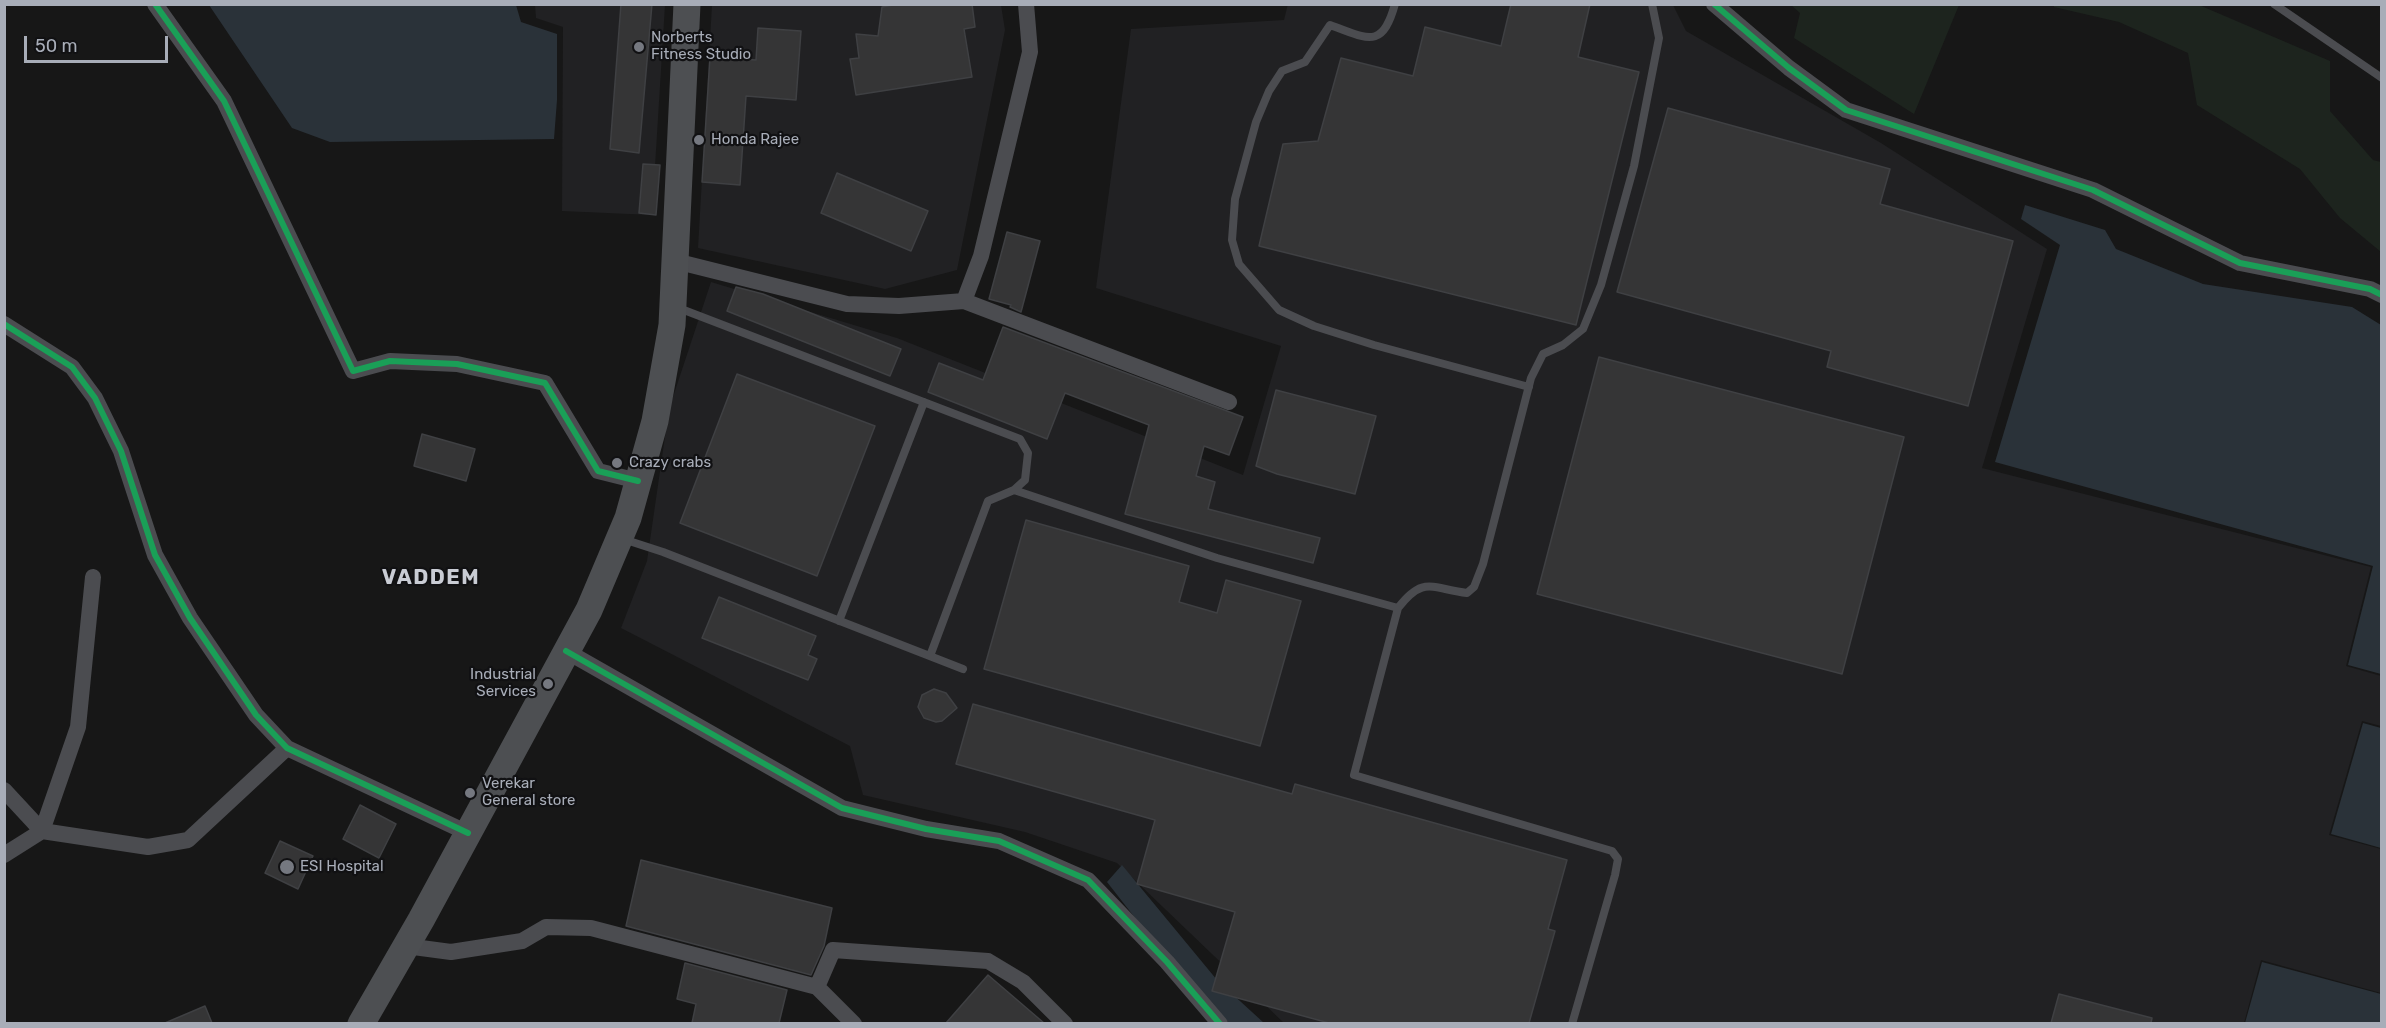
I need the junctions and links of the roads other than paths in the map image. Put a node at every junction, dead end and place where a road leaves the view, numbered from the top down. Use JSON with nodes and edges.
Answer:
{"nodes":[{"id":1,"x":155,"y":4,"type":"edge"},
{"id":2,"x":687,"y":4,"type":"edge"},
{"id":3,"x":1026,"y":4,"type":"edge"},
{"id":4,"x":1395,"y":4,"type":"edge"},
{"id":5,"x":1652,"y":4,"type":"edge"},
{"id":6,"x":1714,"y":4,"type":"edge"},
{"id":7,"x":2274,"y":4,"type":"edge"},
{"id":8,"x":2382,"y":78,"type":"edge"},
{"id":9,"x":675,"y":261,"type":"junction"},
{"id":10,"x":2382,"y":295,"type":"edge"},
{"id":11,"x":964,"y":301,"type":"junction"},
{"id":12,"x":673,"y":306,"type":"junction"},
{"id":13,"x":4,"y":324,"type":"edge"},
{"id":14,"x":1529,"y":387,"type":"junction"},
{"id":15,"x":924,"y":402,"type":"junction"},
{"id":16,"x":1229,"y":402,"type":"dead end"},
{"id":17,"x":638,"y":481,"type":"junction"},
{"id":18,"x":1014,"y":490,"type":"junction"},
{"id":19,"x":619,"y":538,"type":"junction"},
{"id":20,"x":93,"y":577,"type":"dead end"},
{"id":21,"x":1398,"y":608,"type":"junction"},
{"id":22,"x":839,"y":621,"type":"junction"},
{"id":23,"x":566,"y":651,"type":"junction"},
{"id":24,"x":930,"y":656,"type":"junction"},
{"id":25,"x":963,"y":669,"type":"dead end"},
{"id":26,"x":287,"y":748,"type":"junction"},
{"id":27,"x":4,"y":790,"type":"edge"},
{"id":28,"x":42,"y":831,"type":"junction"},
{"id":29,"x":468,"y":833,"type":"junction"},
{"id":30,"x":4,"y":855,"type":"edge"},
{"id":31,"x":406,"y":946,"type":"junction"},
{"id":32,"x":817,"y":987,"type":"junction"},
{"id":33,"x":361,"y":1023,"type":"edge"},
{"id":34,"x":854,"y":1023,"type":"edge"},
{"id":35,"x":1065,"y":1023,"type":"edge"},
{"id":36,"x":1220,"y":1023,"type":"edge"},
{"id":37,"x":1572,"y":1023,"type":"edge"}],
"edges":[{"from":1,"to":17,"type":"street"},
{"from":2,"to":9,"type":"main road"},
{"from":3,"to":11,"type":"street"},
{"from":4,"to":14,"type":"lane"},
{"from":5,"to":14,"type":"lane"},
{"from":6,"to":10,"type":"street"},
{"from":7,"to":8,"type":"lane"},
{"from":9,"to":11,"type":"street"},
{"from":9,"to":12,"type":"main road"},
{"from":11,"to":16,"type":"street"},
{"from":12,"to":15,"type":"lane"},
{"from":12,"to":17,"type":"main road"},
{"from":13,"to":26,"type":"street"},
{"from":14,"to":21,"type":"lane"},
{"from":15,"to":18,"type":"lane"},
{"from":15,"to":22,"type":"lane"},
{"from":17,"to":19,"type":"main road"},
{"from":18,"to":21,"type":"lane"},
{"from":18,"to":24,"type":"lane"},
{"from":19,"to":22,"type":"lane"},
{"from":19,"to":23,"type":"main road"},
{"from":20,"to":28,"type":"street"},
{"from":21,"to":37,"type":"lane"},
{"from":22,"to":24,"type":"lane"},
{"from":23,"to":29,"type":"main road"},
{"from":23,"to":36,"type":"street"},
{"from":24,"to":25,"type":"lane"},
{"from":26,"to":28,"type":"street"},
{"from":26,"to":29,"type":"street"},
{"from":27,"to":28,"type":"street"},
{"from":28,"to":30,"type":"street"},
{"from":29,"to":31,"type":"main road"},
{"from":31,"to":32,"type":"street"},
{"from":31,"to":33,"type":"main road"},
{"from":32,"to":34,"type":"street"},
{"from":32,"to":35,"type":"street"}]}
